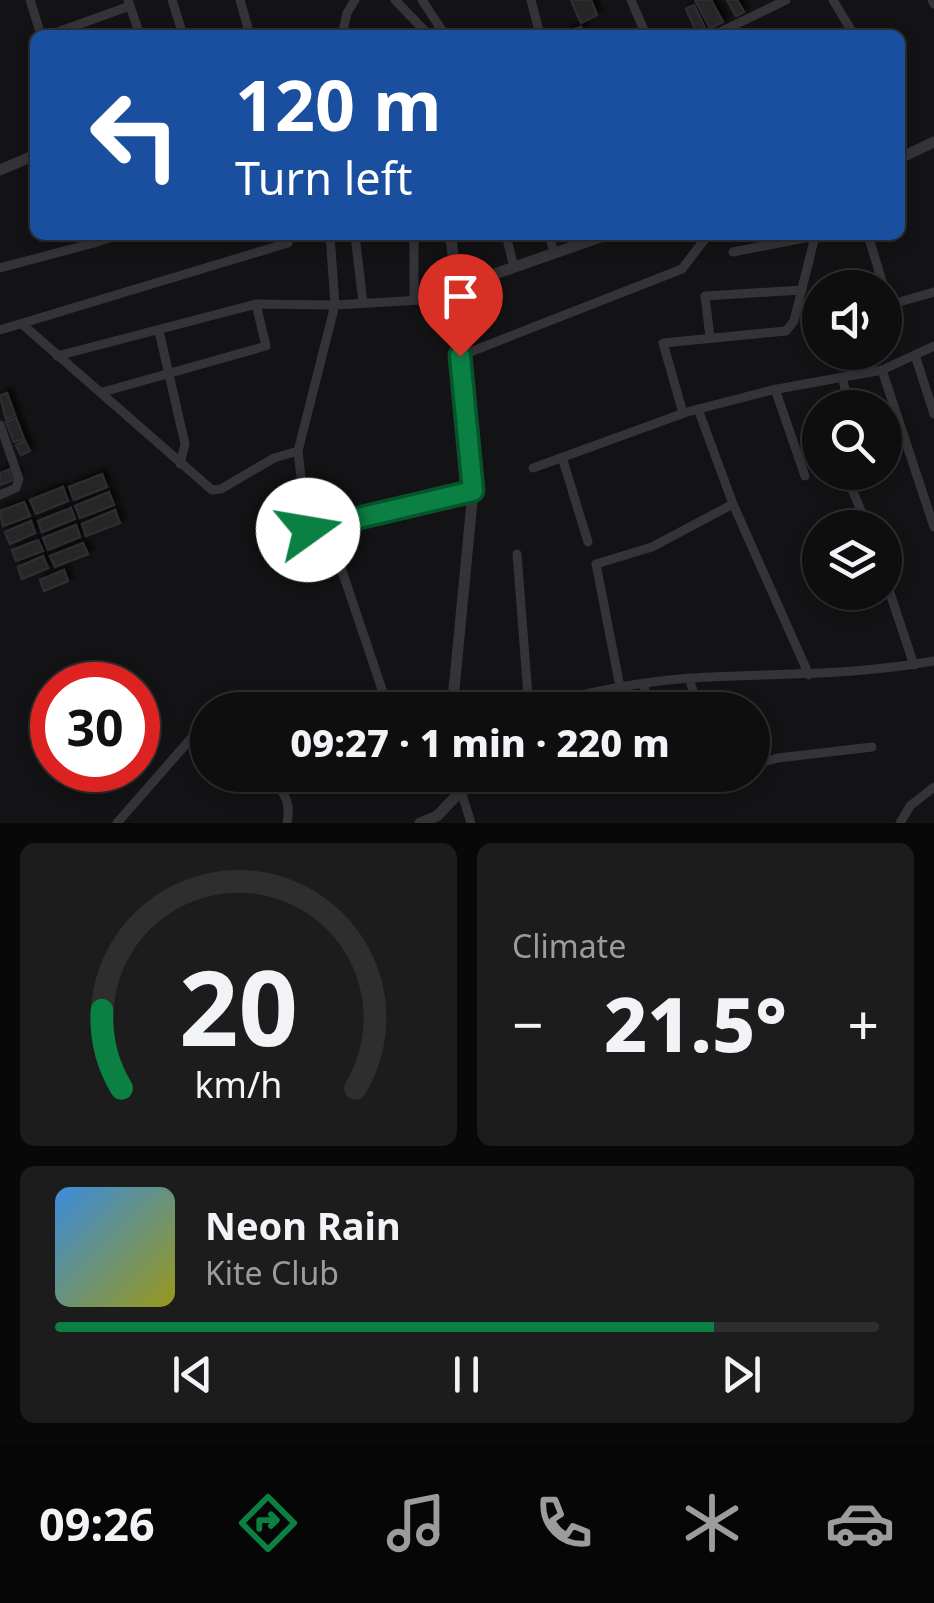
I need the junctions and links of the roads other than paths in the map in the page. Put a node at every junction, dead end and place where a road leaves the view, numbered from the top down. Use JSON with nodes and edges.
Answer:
{"nodes":[{"id":1,"x":30,"y":0,"type":"edge"},
{"id":2,"x":172,"y":0,"type":"edge"},
{"id":3,"x":240,"y":0,"type":"edge"},
{"id":4,"x":354,"y":0,"type":"edge"},
{"id":5,"x":395,"y":0,"type":"edge"},
{"id":6,"x":422,"y":0,"type":"edge"},
{"id":7,"x":530,"y":0,"type":"edge"},
{"id":8,"x":630,"y":0,"type":"edge"},
{"id":9,"x":752,"y":0,"type":"edge"},
{"id":10,"x":786,"y":0,"type":"edge"},
{"id":11,"x":833,"y":0,"type":"edge"},
{"id":12,"x":129,"y":3,"type":"edge"},
{"id":13,"x":759,"y":11,"type":"junction"},
{"id":14,"x":39,"y":30,"type":"edge"},
{"id":15,"x":62,"y":30,"type":"edge"},
{"id":16,"x":138,"y":30,"type":"edge"},
{"id":17,"x":181,"y":30,"type":"edge"},
{"id":18,"x":249,"y":30,"type":"edge"},
{"id":19,"x":343,"y":30,"type":"edge"},
{"id":20,"x":424,"y":30,"type":"edge"},
{"id":21,"x":442,"y":30,"type":"edge"},
{"id":22,"x":539,"y":30,"type":"edge"},
{"id":23,"x":643,"y":30,"type":"edge"},
{"id":24,"x":723,"y":30,"type":"edge"},
{"id":25,"x":851,"y":30,"type":"edge"},
{"id":26,"x":934,"y":142,"type":"edge"},
{"id":27,"x":905,"y":152,"type":"edge"},
{"id":28,"x":30,"y":157,"type":"edge"},
{"id":29,"x":0,"y":170,"type":"edge"},
{"id":30,"x":90,"y":240,"type":"edge"},
{"id":31,"x":330,"y":240,"type":"edge"},
{"id":32,"x":356,"y":240,"type":"edge"},
{"id":33,"x":414,"y":240,"type":"edge"},
{"id":34,"x":451,"y":240,"type":"edge"},
{"id":35,"x":507,"y":240,"type":"edge"},
{"id":36,"x":550,"y":240,"type":"edge"},
{"id":37,"x":582,"y":240,"type":"edge"},
{"id":38,"x":704,"y":240,"type":"edge"},
{"id":39,"x":791,"y":240,"type":"edge"},
{"id":40,"x":815,"y":240,"type":"edge"},
{"id":41,"x":869,"y":240,"type":"edge"},
{"id":42,"x":288,"y":243,"type":"dead end"},
{"id":43,"x":554,"y":252,"type":"junction"},
{"id":44,"x":732,"y":252,"type":"dead end"},
{"id":45,"x":514,"y":266,"type":"junction"},
{"id":46,"x":0,"y":268,"type":"edge"},
{"id":47,"x":807,"y":270,"type":"edge"},
{"id":48,"x":878,"y":270,"type":"edge"},
{"id":49,"x":802,"y":290,"type":"joint"},
{"id":50,"x":934,"y":292,"type":"edge"},
{"id":51,"x":455,"y":293,"type":"junction"},
{"id":52,"x":414,"y":300,"type":"junction"},
{"id":53,"x":902,"y":301,"type":"edge"},
{"id":54,"x":363,"y":303,"type":"junction"},
{"id":55,"x":256,"y":304,"type":"junction"},
{"id":56,"x":336,"y":305,"type":"junction"},
{"id":57,"x":22,"y":324,"type":"junction"},
{"id":58,"x":0,"y":330,"type":"edge"},
{"id":59,"x":159,"y":330,"type":"junction"},
{"id":60,"x":710,"y":337,"type":"junction"},
{"id":61,"x":934,"y":346,"type":"edge"},
{"id":62,"x":915,"y":355,"type":"junction"},
{"id":63,"x":57,"y":356,"type":"junction"},
{"id":64,"x":460,"y":356,"type":"junction"},
{"id":65,"x":902,"y":361,"type":"edge"},
{"id":66,"x":882,"y":370,"type":"joint"},
{"id":67,"x":168,"y":373,"type":"junction"},
{"id":68,"x":842,"y":377,"type":"junction"},
{"id":69,"x":775,"y":389,"type":"junction"},
{"id":70,"x":845,"y":390,"type":"edge"},
{"id":71,"x":103,"y":392,"type":"junction"},
{"id":72,"x":698,"y":409,"type":"junction"},
{"id":73,"x":683,"y":414,"type":"junction"},
{"id":74,"x":934,"y":414,"type":"edge"},
{"id":75,"x":0,"y":425,"type":"edge"},
{"id":76,"x":3,"y":439,"type":"edge"},
{"id":77,"x":298,"y":451,"type":"junction"},
{"id":78,"x":562,"y":457,"type":"junction"},
{"id":79,"x":180,"y":464,"type":"junction"},
{"id":80,"x":533,"y":468,"type":"dead end"},
{"id":81,"x":802,"y":470,"type":"edge"},
{"id":82,"x":16,"y":488,"type":"junction"},
{"id":83,"x":473,"y":491,"type":"junction"},
{"id":84,"x":0,"y":494,"type":"edge"},
{"id":85,"x":0,"y":503,"type":"edge"},
{"id":86,"x":733,"y":504,"type":"junction"},
{"id":87,"x":934,"y":528,"type":"edge"},
{"id":88,"x":308,"y":530,"type":"junction"},
{"id":89,"x":588,"y":542,"type":"dead end"},
{"id":90,"x":517,"y":554,"type":"dead end"},
{"id":91,"x":896,"y":610,"type":"edge"},
{"id":92,"x":934,"y":661,"type":"edge"},
{"id":93,"x":914,"y":665,"type":"junction"},
{"id":94,"x":809,"y":675,"type":"junction"},
{"id":95,"x":689,"y":678,"type":"junction"},
{"id":96,"x":644,"y":684,"type":"junction"},
{"id":97,"x":620,"y":687,"type":"junction"},
{"id":98,"x":383,"y":692,"type":"edge"},
{"id":99,"x":454,"y":692,"type":"edge"},
{"id":100,"x":526,"y":692,"type":"edge"},
{"id":101,"x":587,"y":692,"type":"edge"},
{"id":102,"x":645,"y":692,"type":"edge"},
{"id":103,"x":693,"y":692,"type":"edge"},
{"id":104,"x":190,"y":740,"type":"edge"},
{"id":105,"x":872,"y":747,"type":"dead end"},
{"id":106,"x":770,"y":760,"type":"edge"},
{"id":107,"x":934,"y":788,"type":"edge"},
{"id":108,"x":284,"y":792,"type":"edge"},
{"id":109,"x":454,"y":792,"type":"edge"},
{"id":110,"x":463,"y":792,"type":"edge"},
{"id":111,"x":118,"y":823,"type":"edge"},
{"id":112,"x":287,"y":823,"type":"edge"},
{"id":113,"x":420,"y":823,"type":"edge"},
{"id":114,"x":472,"y":823,"type":"edge"},
{"id":115,"x":900,"y":823,"type":"edge"}],
"edges":[{"from":1,"to":14,"type":"street"},
{"from":2,"to":17,"type":"street"},
{"from":3,"to":18,"type":"street"},
{"from":4,"to":19,"type":"street"},
{"from":5,"to":20,"type":"street"},
{"from":6,"to":21,"type":"street"},
{"from":7,"to":22,"type":"street"},
{"from":8,"to":23,"type":"street"},
{"from":9,"to":13,"type":"street"},
{"from":10,"to":13,"type":"street"},
{"from":11,"to":25,"type":"street"},
{"from":12,"to":15,"type":"street"},
{"from":12,"to":16,"type":"street"},
{"from":13,"to":24,"type":"street"},
{"from":26,"to":27,"type":"street"},
{"from":28,"to":29,"type":"street"},
{"from":30,"to":46,"type":"street"},
{"from":31,"to":56,"type":"street"},
{"from":32,"to":54,"type":"street"},
{"from":33,"to":52,"type":"street"},
{"from":34,"to":51,"type":"street"},
{"from":35,"to":45,"type":"street"},
{"from":36,"to":43,"type":"street"},
{"from":37,"to":43,"type":"street"},
{"from":38,"to":64,"type":"street"},
{"from":39,"to":44,"type":"street"},
{"from":40,"to":47,"type":"street"},
{"from":41,"to":48,"type":"street"},
{"from":42,"to":57,"type":"street"},
{"from":43,"to":45,"type":"street"},
{"from":45,"to":51,"type":"street"},
{"from":49,"to":60,"type":"street"},
{"from":49,"to":60,"type":"street"},
{"from":50,"to":53,"type":"street"},
{"from":51,"to":52,"type":"street"},
{"from":51,"to":64,"type":"street"},
{"from":52,"to":54,"type":"street"},
{"from":54,"to":56,"type":"street"},
{"from":55,"to":56,"type":"street"},
{"from":55,"to":59,"type":"street"},
{"from":55,"to":67,"type":"street"},
{"from":56,"to":77,"type":"street"},
{"from":57,"to":58,"type":"street"},
{"from":57,"to":63,"type":"street"},
{"from":59,"to":63,"type":"street"},
{"from":59,"to":67,"type":"street"},
{"from":60,"to":73,"type":"street"},
{"from":61,"to":62,"type":"street"},
{"from":62,"to":65,"type":"street"},
{"from":62,"to":74,"type":"street"},
{"from":63,"to":71,"type":"street"},
{"from":64,"to":83,"type":"street"},
{"from":66,"to":68,"type":"street"},
{"from":66,"to":87,"type":"street"},
{"from":67,"to":71,"type":"street"},
{"from":67,"to":79,"type":"street"},
{"from":68,"to":69,"type":"street"},
{"from":68,"to":70,"type":"street"},
{"from":69,"to":72,"type":"street"},
{"from":69,"to":81,"type":"street"},
{"from":71,"to":79,"type":"street"},
{"from":72,"to":73,"type":"street"},
{"from":72,"to":86,"type":"street"},
{"from":73,"to":78,"type":"street"},
{"from":75,"to":76,"type":"street"},
{"from":76,"to":82,"type":"street"},
{"from":77,"to":79,"type":"street"},
{"from":77,"to":88,"type":"street"},
{"from":78,"to":80,"type":"street"},
{"from":78,"to":89,"type":"street"},
{"from":82,"to":84,"type":"street"},
{"from":82,"to":85,"type":"street"},
{"from":83,"to":88,"type":"street"},
{"from":83,"to":99,"type":"street"},
{"from":86,"to":94,"type":"street"},
{"from":86,"to":97,"type":"street"},
{"from":88,"to":98,"type":"street"},
{"from":90,"to":100,"type":"street"},
{"from":91,"to":93,"type":"street"},
{"from":92,"to":93,"type":"street"},
{"from":93,"to":94,"type":"street"},
{"from":94,"to":95,"type":"street"},
{"from":95,"to":96,"type":"street"},
{"from":95,"to":103,"type":"street"},
{"from":96,"to":97,"type":"street"},
{"from":96,"to":102,"type":"street"},
{"from":97,"to":101,"type":"street"},
{"from":104,"to":111,"type":"street"},
{"from":105,"to":106,"type":"street"},
{"from":107,"to":115,"type":"street"},
{"from":108,"to":112,"type":"street"},
{"from":109,"to":113,"type":"street"},
{"from":110,"to":114,"type":"street"}]}
